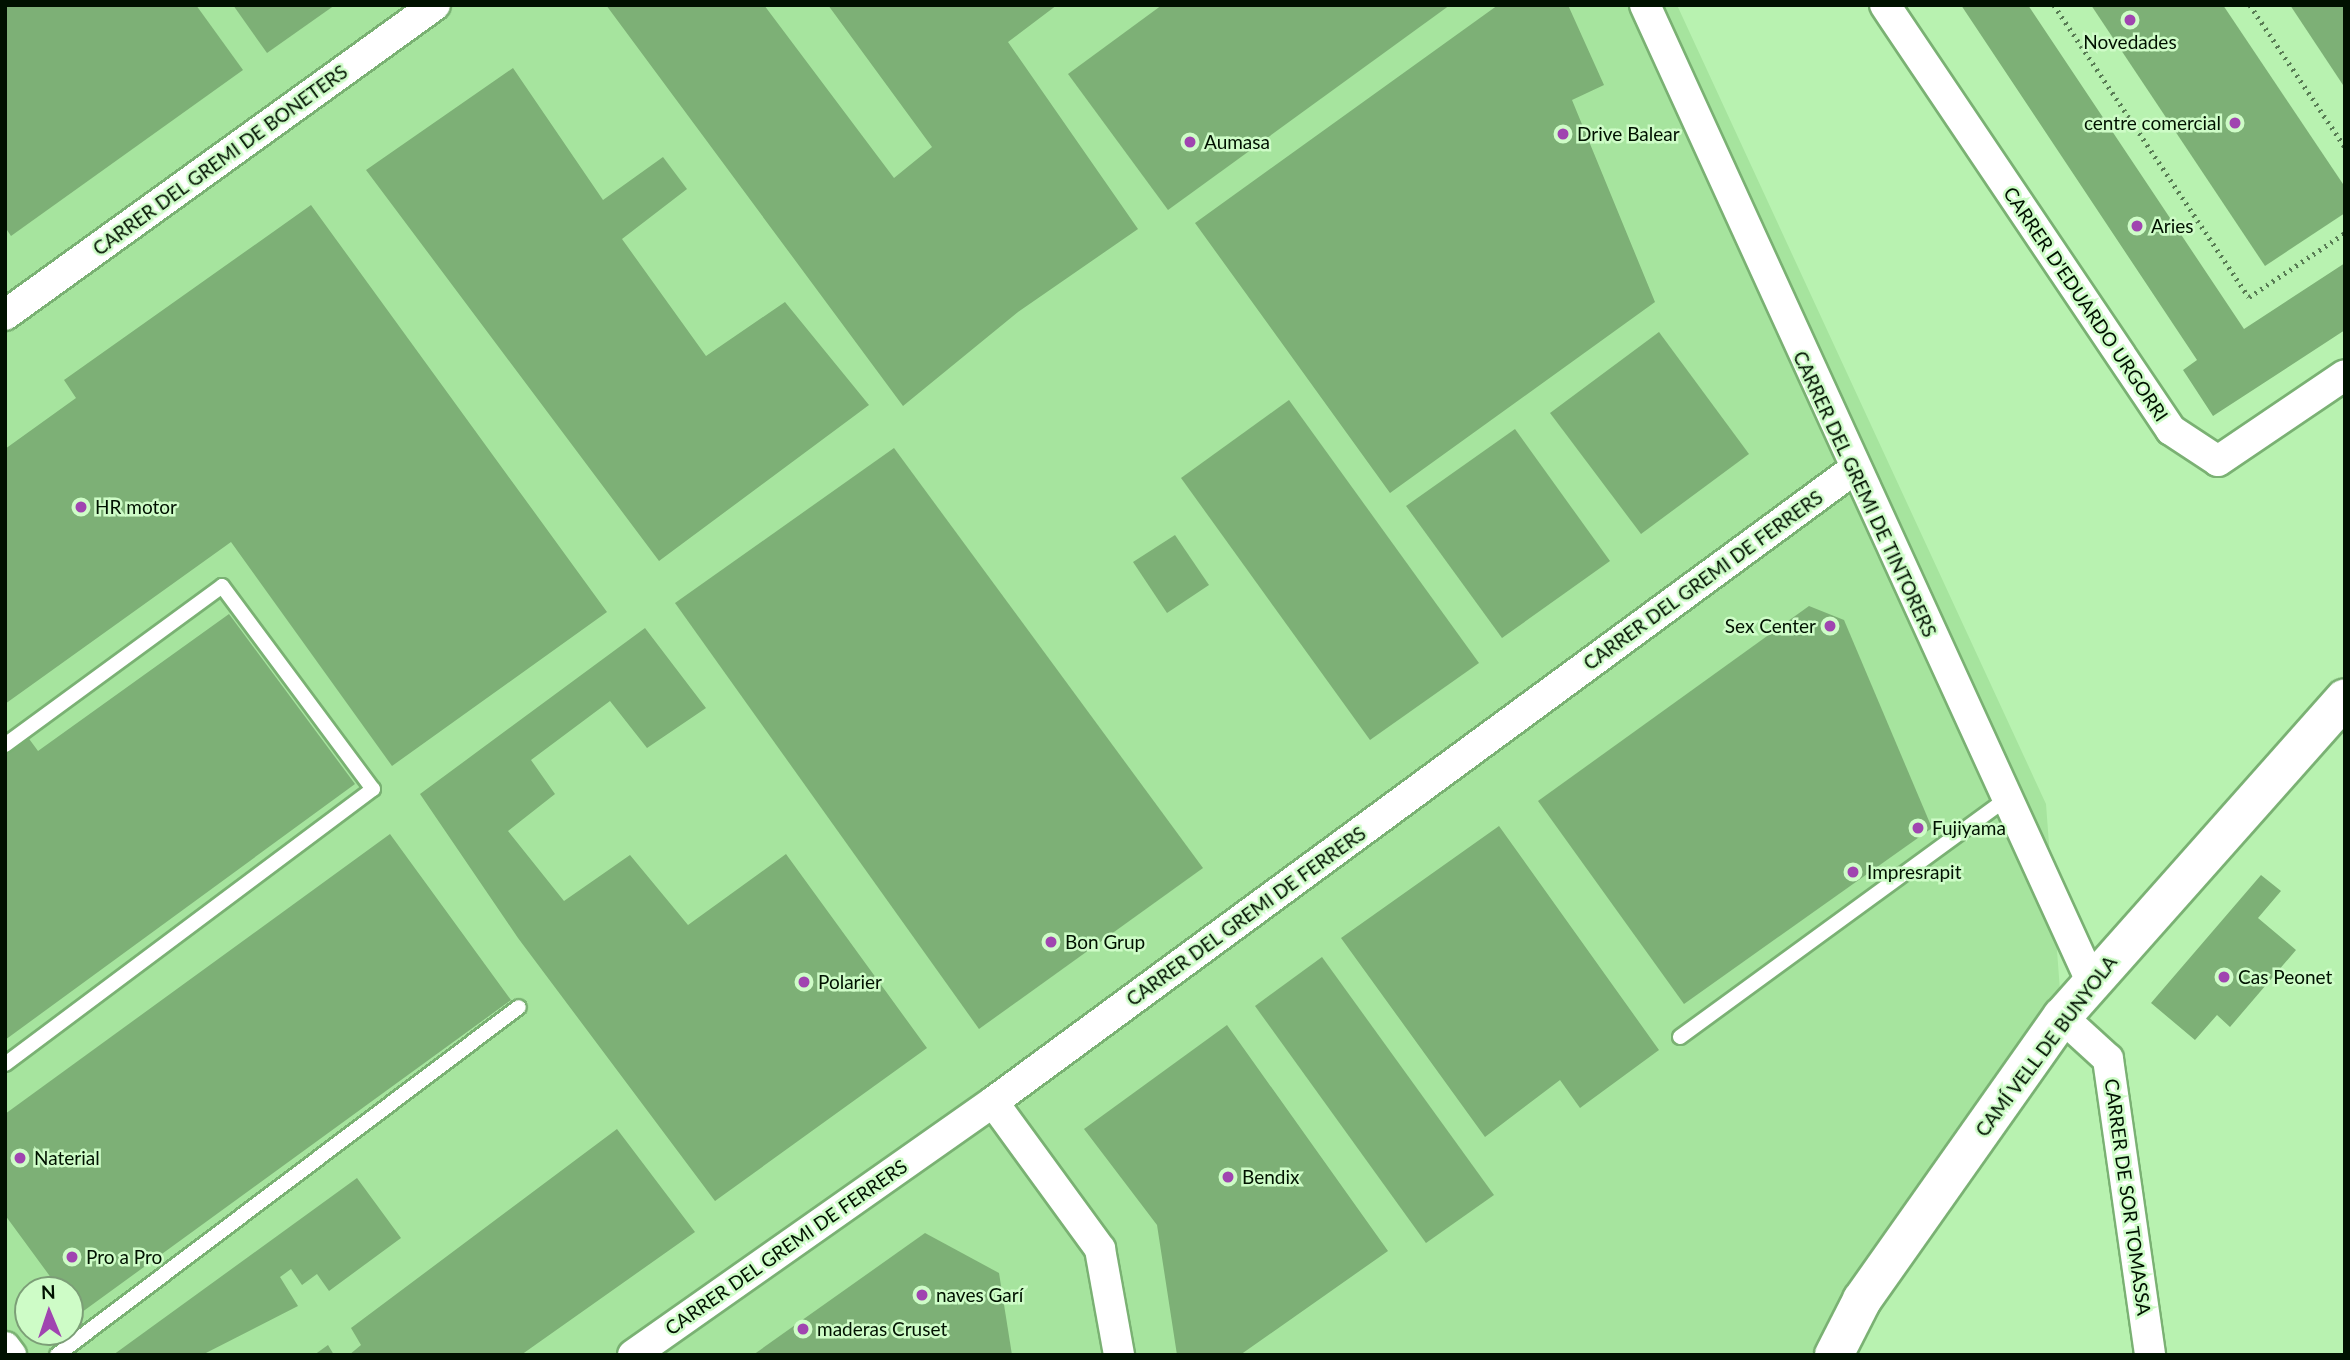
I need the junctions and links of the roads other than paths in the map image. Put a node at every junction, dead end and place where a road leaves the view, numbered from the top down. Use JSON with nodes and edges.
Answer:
{"nodes":[{"id":1,"x":435,"y":5,"type":"edge"},
{"id":2,"x":1644,"y":5,"type":"edge"},
{"id":3,"x":1885,"y":5,"type":"edge"},
{"id":4,"x":5,"y":315,"type":"edge"},
{"id":5,"x":2345,"y":375,"type":"edge"},
{"id":6,"x":1853,"y":470,"type":"junction"},
{"id":7,"x":2345,"y":698,"type":"edge"},
{"id":8,"x":5,"y":745,"type":"edge"},
{"id":9,"x":2006,"y":799,"type":"junction"},
{"id":10,"x":2091,"y":981,"type":"junction"},
{"id":11,"x":519,"y":1007,"type":"dead end"},
{"id":12,"x":2062,"y":1017,"type":"junction"},
{"id":13,"x":1680,"y":1037,"type":"dead end"},
{"id":14,"x":5,"y":1064,"type":"edge"},
{"id":15,"x":993,"y":1102,"type":"junction"},
{"id":16,"x":5,"y":1347,"type":"edge"},
{"id":17,"x":11,"y":1355,"type":"edge"},
{"id":18,"x":57,"y":1355,"type":"edge"},
{"id":19,"x":633,"y":1355,"type":"edge"},
{"id":20,"x":1119,"y":1355,"type":"edge"},
{"id":21,"x":1834,"y":1355,"type":"edge"},
{"id":22,"x":2150,"y":1355,"type":"edge"}],
"edges":[{"from":1,"to":4,"type":"street","name":"CARRER DEL GREMI DE BONETERS"},
{"from":2,"to":6,"type":"street","name":"CARRER DEL GREMI DE TINTORERS"},
{"from":3,"to":5,"type":"street","name":"CARRER D'EDUARDO URGORRI"},
{"from":6,"to":9,"type":"street","name":"CARRER DEL GREMI DE TINTORERS"},
{"from":6,"to":15,"type":"street","name":"CARRER DEL GREMI DE FERRERS"},
{"from":7,"to":10,"type":"main road","name":"CAMÍ VELL DE BUNYOLA"},
{"from":8,"to":14,"type":"lane"},
{"from":9,"to":10,"type":"street","name":"CARRER DEL GREMI DE TINTORERS"},
{"from":9,"to":13,"type":"lane"},
{"from":10,"to":12,"type":"main road","name":"CAMÍ VELL DE BUNYOLA"},
{"from":11,"to":18,"type":"lane"},
{"from":12,"to":21,"type":"main road","name":"CAMÍ VELL DE BUNYOLA"},
{"from":12,"to":22,"type":"street","name":"CARRER DE SOR TOMASSA"},
{"from":15,"to":19,"type":"street","name":"CARRER DEL GREMI DE FERRERS"},
{"from":15,"to":20,"type":"street"},
{"from":16,"to":17,"type":"street"}]}
